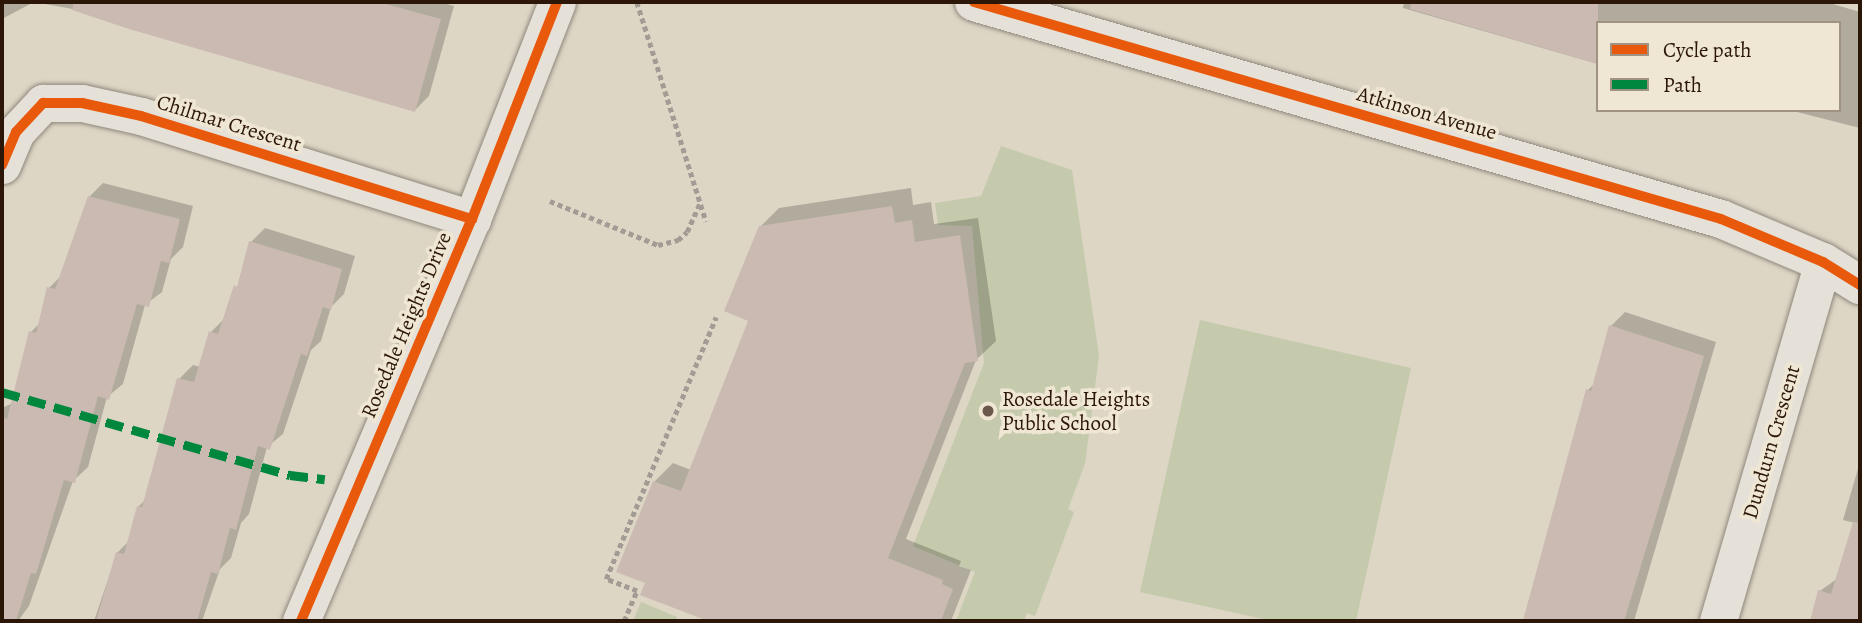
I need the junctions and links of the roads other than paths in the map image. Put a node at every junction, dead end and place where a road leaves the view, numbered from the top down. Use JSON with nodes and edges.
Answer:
{"nodes":[{"id":1,"x":556,"y":2,"type":"edge"},
{"id":2,"x":974,"y":2,"type":"edge"},
{"id":3,"x":2,"y":165,"type":"edge"},
{"id":4,"x":472,"y":219,"type":"junction"},
{"id":5,"x":1823,"y":262,"type":"junction"},
{"id":6,"x":1860,"y":285,"type":"edge"},
{"id":7,"x":301,"y":621,"type":"edge"},
{"id":8,"x":1718,"y":621,"type":"edge"}],
"edges":[{"from":1,"to":4,"type":"street","name":"Rosedale Heights Drive"},
{"from":2,"to":5,"type":"street","name":"Atkinson Avenue"},
{"from":3,"to":4,"type":"street","name":"Chilmar Crescent"},
{"from":4,"to":7,"type":"street","name":"Rosedale Heights Drive"},
{"from":5,"to":6,"type":"street","name":"Atkinson Avenue"},
{"from":5,"to":8,"type":"street","name":"Dundurn Crescent"}]}
